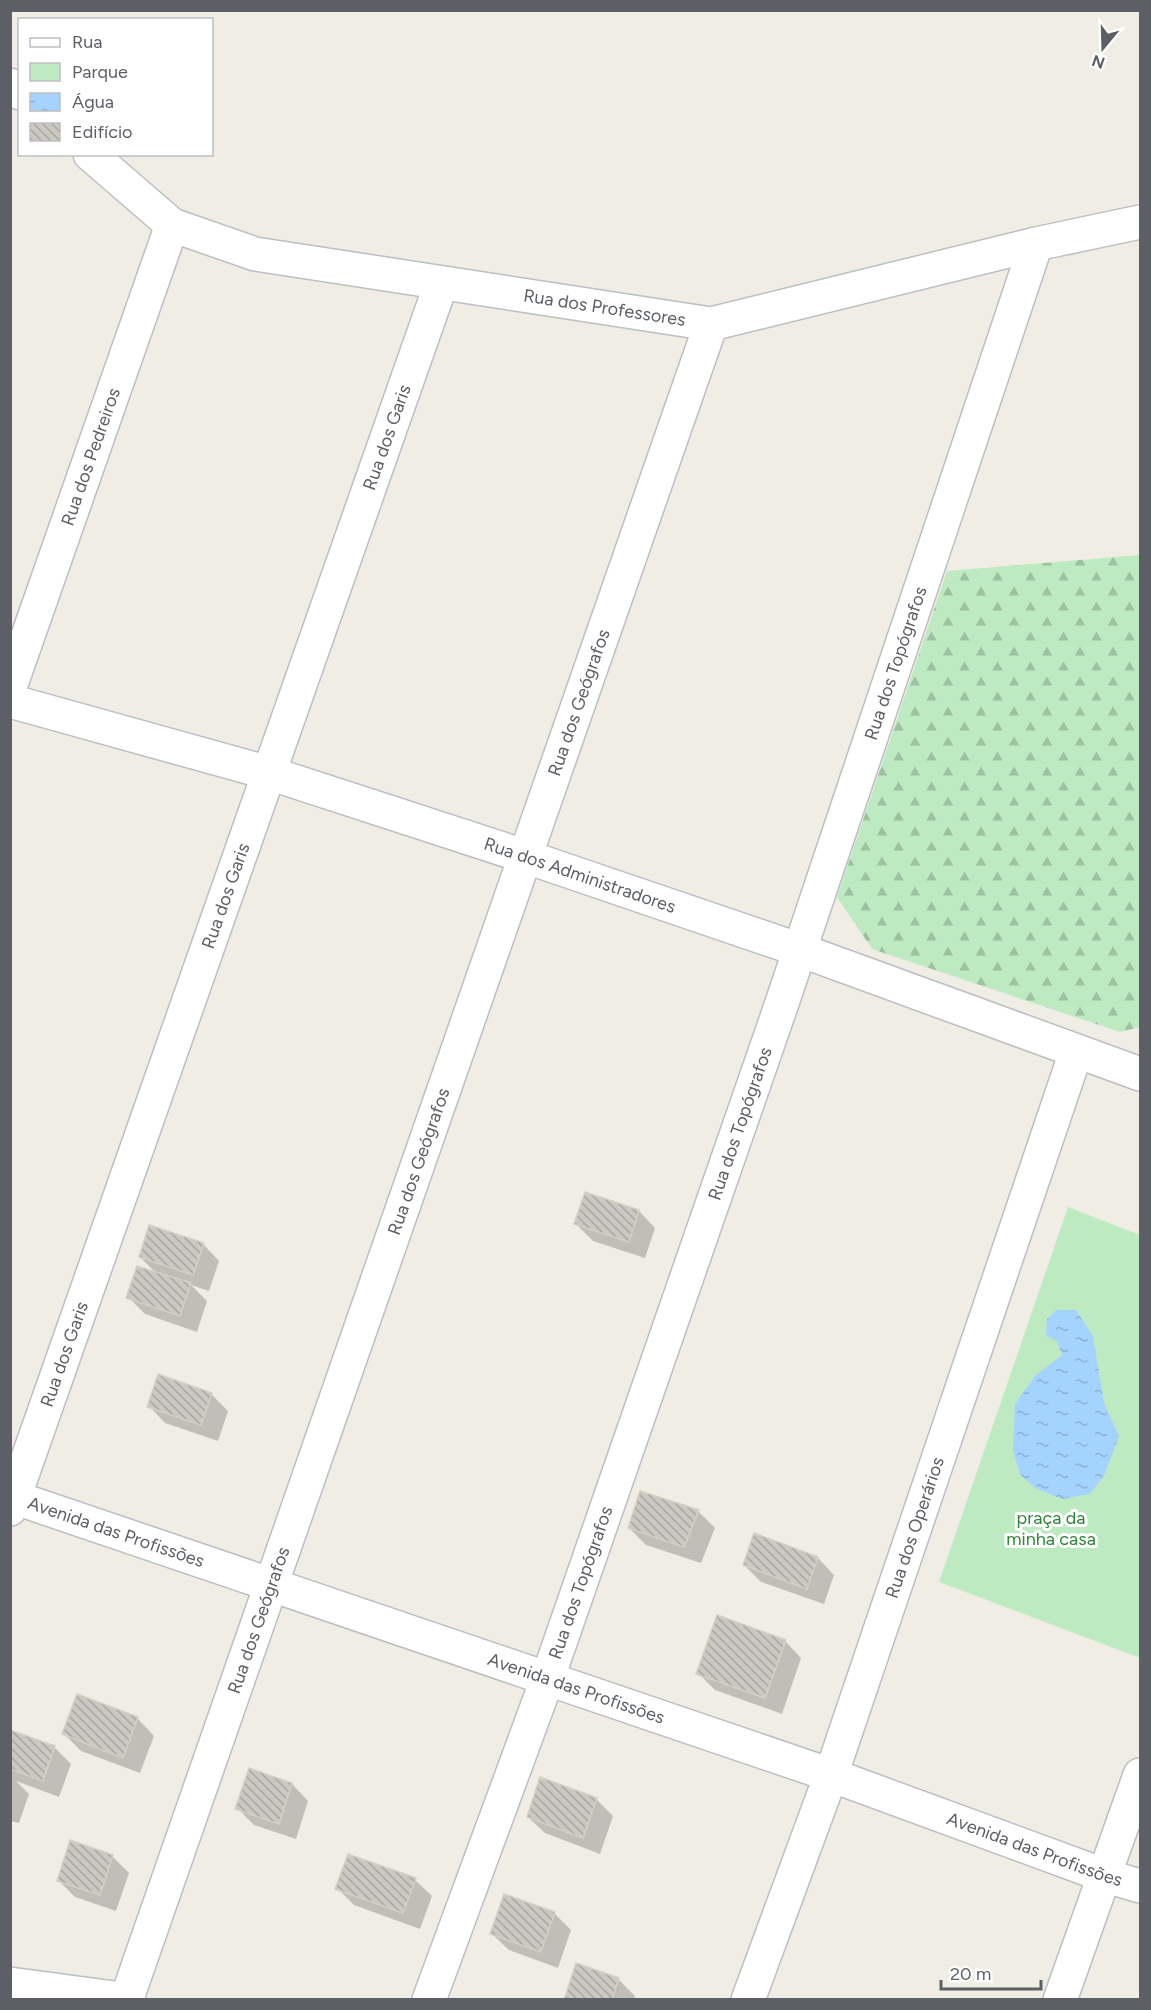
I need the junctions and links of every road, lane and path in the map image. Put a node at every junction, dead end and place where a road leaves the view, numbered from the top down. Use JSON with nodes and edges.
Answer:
{"nodes":[{"id":1,"x":92,"y":156,"type":"edge"},
{"id":2,"x":1140,"y":222,"type":"edge"},
{"id":3,"x":172,"y":225,"type":"junction"},
{"id":4,"x":1036,"y":244,"type":"junction"},
{"id":5,"x":441,"y":284,"type":"junction"},
{"id":6,"x":711,"y":324,"type":"junction"},
{"id":7,"x":10,"y":687,"type":"edge"},
{"id":8,"x":10,"y":701,"type":"edge"},
{"id":9,"x":269,"y":773,"type":"junction"},
{"id":10,"x":527,"y":857,"type":"junction"},
{"id":11,"x":800,"y":950,"type":"junction"},
{"id":12,"x":1076,"y":1052,"type":"junction"},
{"id":13,"x":1140,"y":1074,"type":"edge"},
{"id":14,"x":12,"y":1501,"type":"edge"},
{"id":15,"x":272,"y":1586,"type":"junction"},
{"id":16,"x":547,"y":1680,"type":"junction"},
{"id":17,"x":831,"y":1775,"type":"junction"},
{"id":18,"x":1140,"y":1775,"type":"edge"},
{"id":19,"x":1106,"y":1876,"type":"junction"},
{"id":20,"x":1140,"y":1886,"type":"edge"},
{"id":21,"x":10,"y":1984,"type":"edge"},
{"id":22,"x":128,"y":1999,"type":"edge"},
{"id":23,"x":429,"y":2000,"type":"edge"},
{"id":24,"x":748,"y":2000,"type":"edge"},
{"id":25,"x":1060,"y":2000,"type":"edge"}],
"edges":[{"from":1,"to":3,"type":"street","name":"Rua dos Professores"},
{"from":2,"to":4,"type":"street","name":"Rua dos Professores"},
{"from":3,"to":5,"type":"street","name":"Rua dos Professores"},
{"from":3,"to":7,"type":"street","name":"Rua dos Pedreiros"},
{"from":4,"to":6,"type":"street","name":"Rua dos Professores"},
{"from":4,"to":11,"type":"street","name":"Rua dos Topógrafos"},
{"from":5,"to":6,"type":"street","name":"Rua dos Professores"},
{"from":5,"to":9,"type":"street","name":"Rua dos Garis"},
{"from":6,"to":10,"type":"street","name":"Rua dos Geógrafos"},
{"from":8,"to":9,"type":"street","name":"Rua dos Administradores"},
{"from":9,"to":10,"type":"street","name":"Rua dos Administradores"},
{"from":9,"to":14,"type":"street","name":"Rua dos Garis"},
{"from":10,"to":11,"type":"street","name":"Rua dos Administradores"},
{"from":10,"to":15,"type":"street","name":"Rua dos Geógrafos"},
{"from":11,"to":12,"type":"street","name":"Rua dos Administradores"},
{"from":11,"to":16,"type":"street","name":"Rua dos Topógrafos"},
{"from":12,"to":13,"type":"street","name":"Rua dos Administradores"},
{"from":12,"to":17,"type":"street","name":"Rua dos Operários"},
{"from":14,"to":15,"type":"street","name":"Avenida das Profissões"},
{"from":15,"to":16,"type":"street","name":"Avenida das Profissões"},
{"from":15,"to":22,"type":"street","name":"Rua dos Geógrafos"},
{"from":16,"to":17,"type":"street","name":"Avenida das Profissões"},
{"from":16,"to":23,"type":"street","name":"Rua dos Topógrafos"},
{"from":17,"to":19,"type":"street","name":"Avenida das Profissões"},
{"from":17,"to":24,"type":"street","name":"Rua dos Operários"},
{"from":18,"to":19,"type":"street"},
{"from":19,"to":20,"type":"street","name":"Avenida das Profissões"},
{"from":19,"to":25,"type":"street"},
{"from":21,"to":22,"type":"street"}]}
